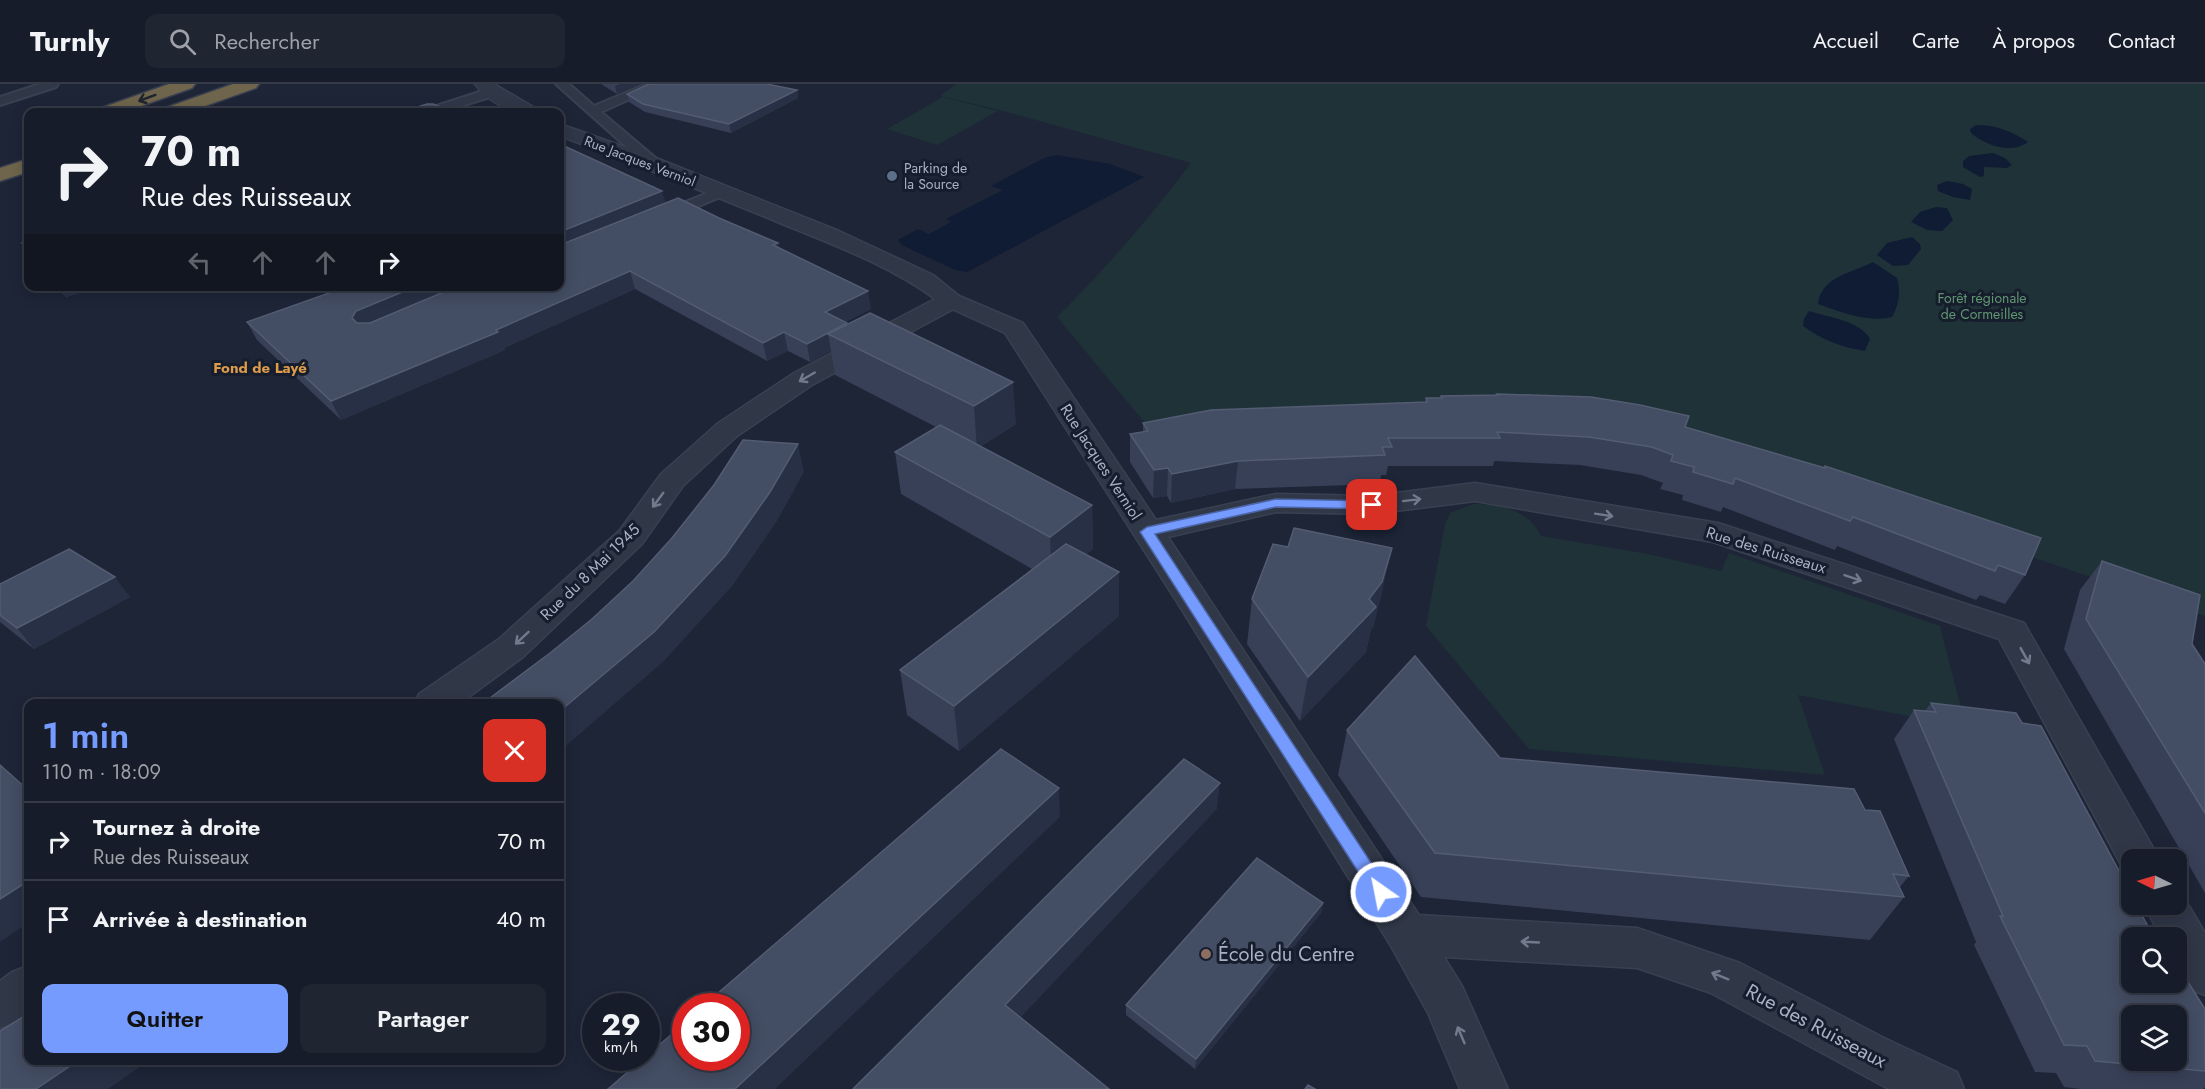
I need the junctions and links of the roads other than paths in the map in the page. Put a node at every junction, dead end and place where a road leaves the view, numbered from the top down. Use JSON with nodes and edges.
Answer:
{"nodes":[{"id":1,"x":52,"y":84,"type":"edge"},
{"id":2,"x":186,"y":84,"type":"edge"},
{"id":3,"x":250,"y":84,"type":"edge"},
{"id":4,"x":562,"y":84,"type":"edge"},
{"id":5,"x":657,"y":84,"type":"edge"},
{"id":6,"x":488,"y":88,"type":"edge"},
{"id":7,"x":0,"y":101,"type":"edge"},
{"id":8,"x":119,"y":108,"type":"edge"},
{"id":9,"x":183,"y":108,"type":"edge"},
{"id":10,"x":440,"y":108,"type":"edge"},
{"id":11,"x":521,"y":108,"type":"edge"},
{"id":12,"x":592,"y":111,"type":"junction"},
{"id":13,"x":564,"y":131,"type":"edge"},
{"id":14,"x":654,"y":164,"type":"junction"},
{"id":15,"x":24,"y":166,"type":"edge"},
{"id":16,"x":0,"y":175,"type":"edge"},
{"id":17,"x":720,"y":192,"type":"junction"},
{"id":18,"x":645,"y":223,"type":"edge"},
{"id":19,"x":952,"y":300,"type":"junction"},
{"id":20,"x":1147,"y":532,"type":"junction"},
{"id":21,"x":439,"y":699,"type":"edge"},
{"id":22,"x":2134,"y":849,"type":"edge"},
{"id":23,"x":2171,"y":915,"type":"edge"},
{"id":24,"x":1406,"y":932,"type":"junction"},
{"id":25,"x":2205,"y":975,"type":"edge"},
{"id":26,"x":24,"y":990,"type":"edge"},
{"id":27,"x":0,"y":1007,"type":"edge"},
{"id":28,"x":1484,"y":1089,"type":"edge"},
{"id":29,"x":1940,"y":1089,"type":"edge"}],
"edges":[{"from":1,"to":7,"type":"lane"},
{"from":2,"to":8,"type":"highway","one_way":true},
{"from":3,"to":9,"type":"highway"},
{"from":4,"to":12,"type":"lane"},
{"from":5,"to":12,"type":"lane"},
{"from":6,"to":10,"type":"lane"},
{"from":6,"to":11,"type":"street"},
{"from":12,"to":14,"type":"lane"},
{"from":13,"to":14,"type":"street","name":"Rue Jacques Verniol"},
{"from":14,"to":17,"type":"street","name":"Rue Jacques Verniol"},
{"from":15,"to":16,"type":"highway"},
{"from":17,"to":18,"type":"lane","name":"Rue Jacques Verniol"},
{"from":17,"to":19,"type":"street","name":"Rue Jacques Verniol"},
{"from":19,"to":20,"type":"street","name":"Rue Jacques Verniol"},
{"from":19,"to":21,"type":"street","name":"Rue du 8 Mai 1945","one_way":true},
{"from":20,"to":22,"type":"street","name":"Rue des Ruisseaux","one_way":true},
{"from":20,"to":24,"type":"street","name":"Rue Jacques Verniol"},
{"from":23,"to":25,"type":"street"},
{"from":28,"to":24,"type":"street","name":"Rue Jacques Verniol","one_way":true},
{"from":29,"to":24,"type":"street","name":"Rue des Ruisseaux","one_way":true},
{"from":26,"to":27,"type":"street"}]}
